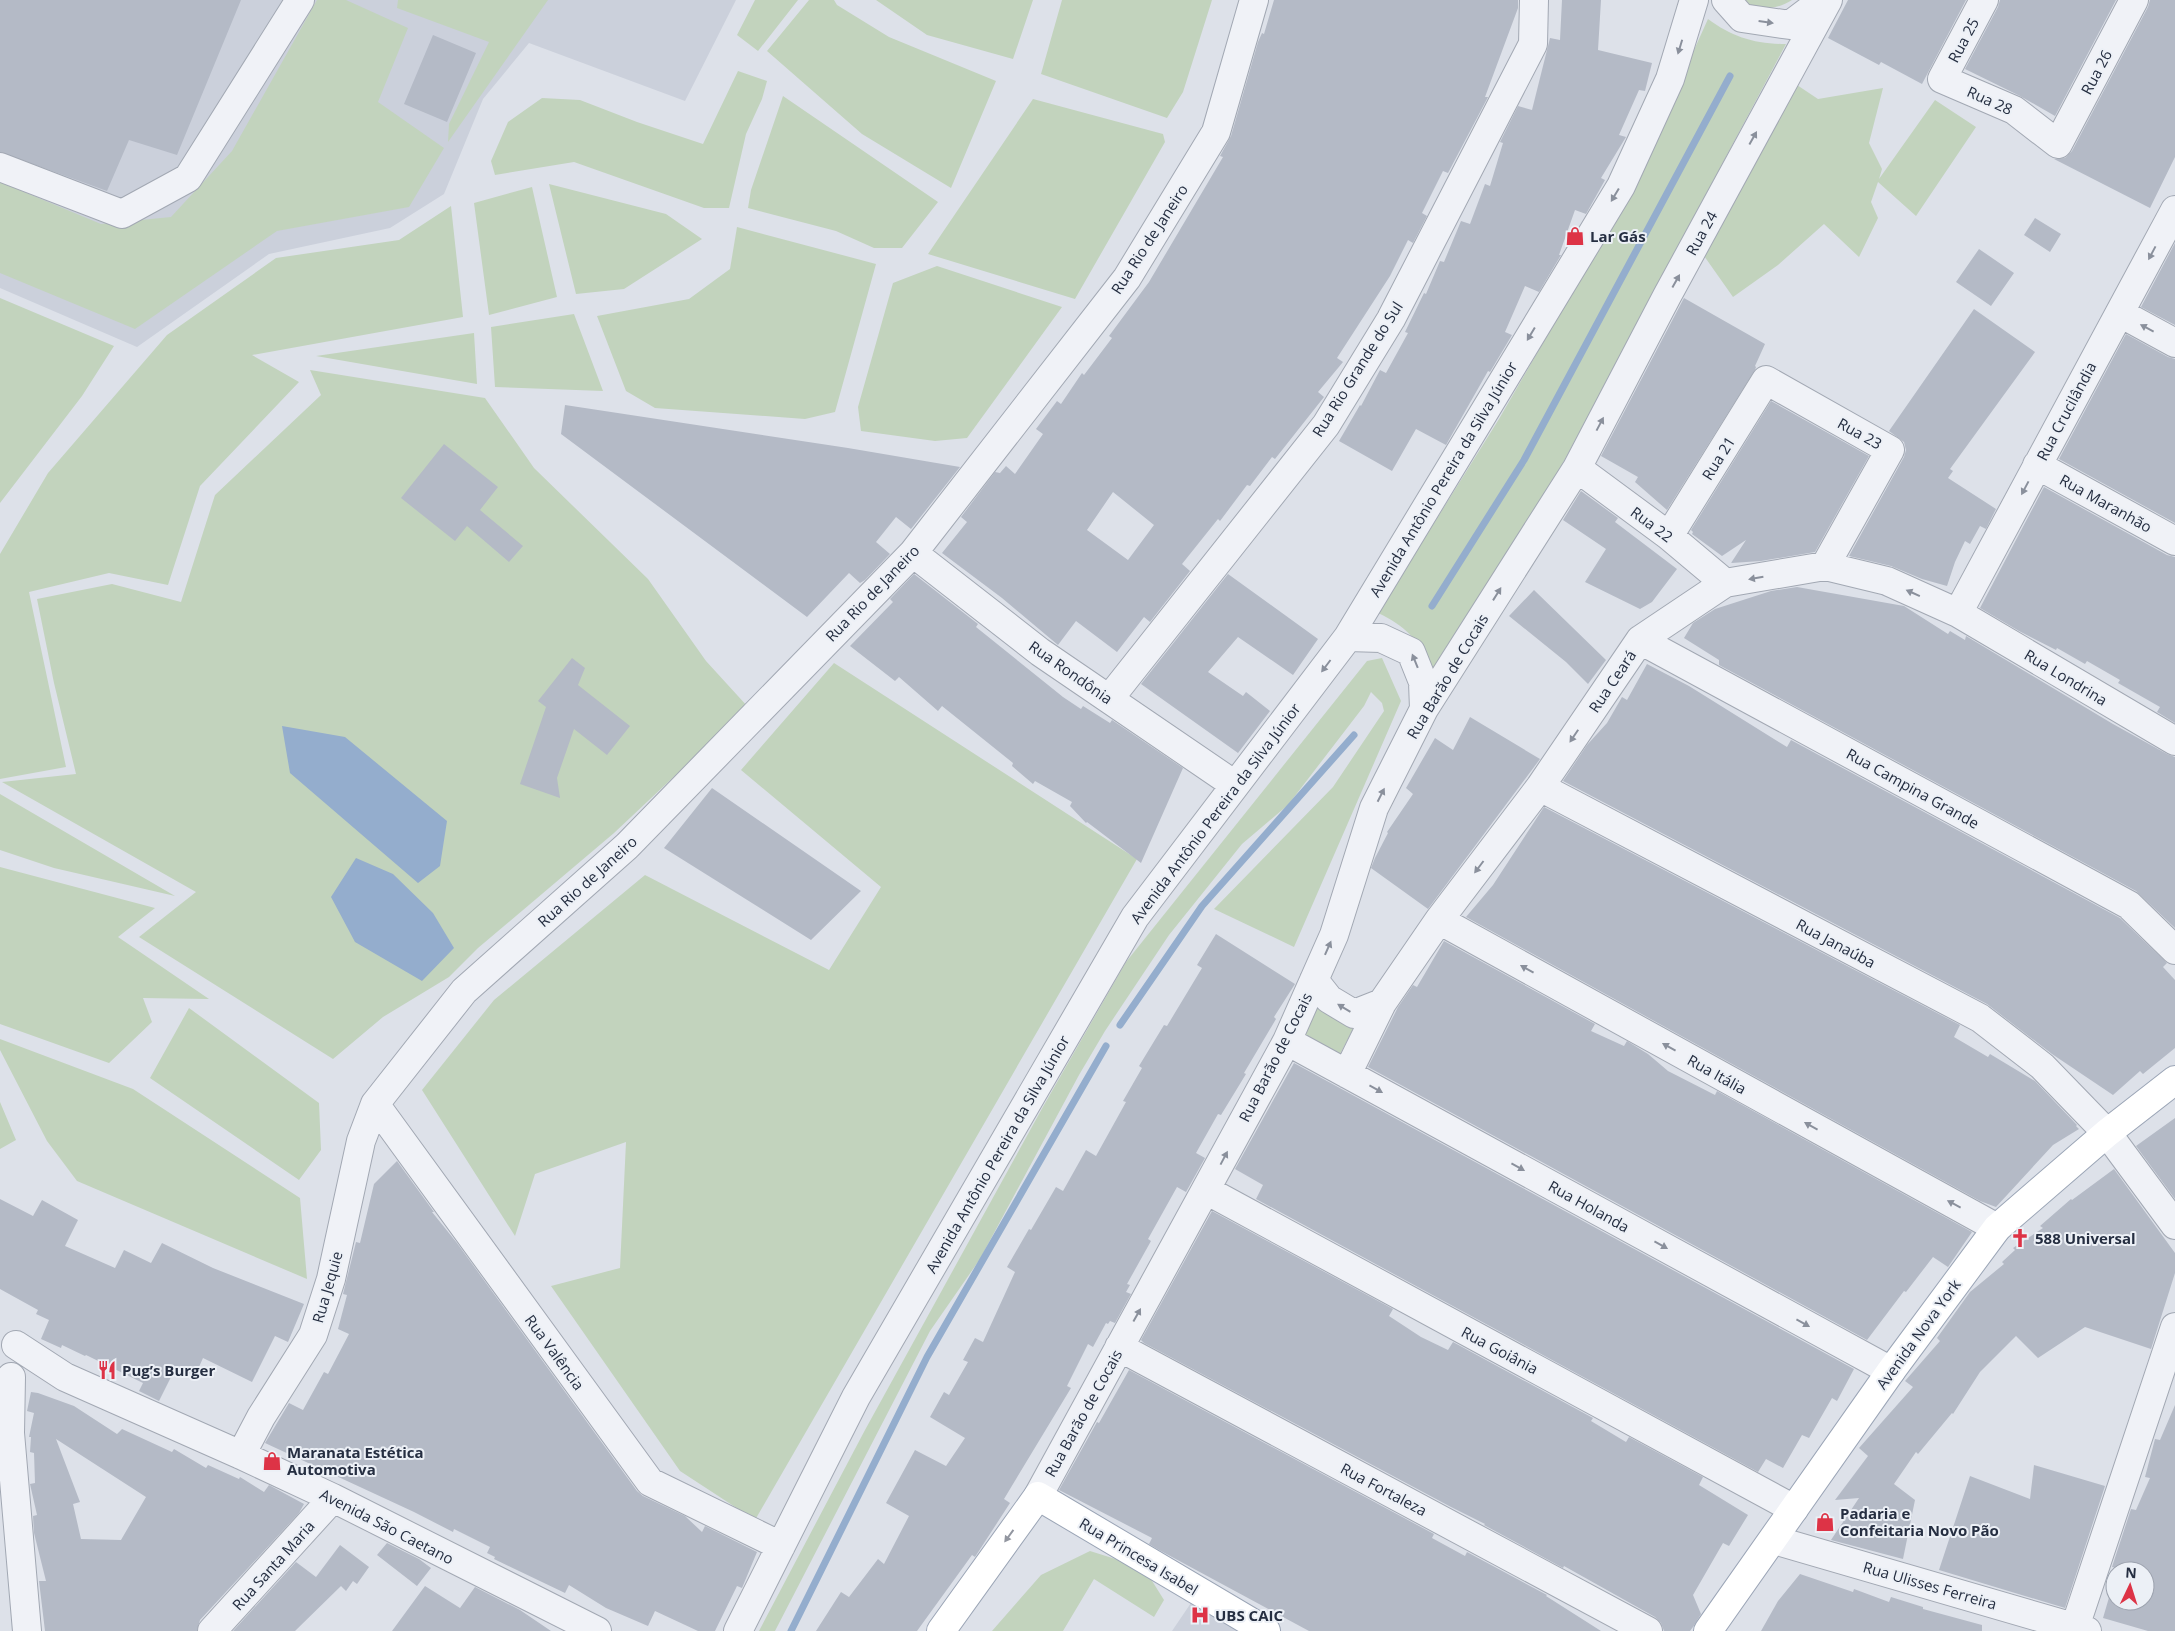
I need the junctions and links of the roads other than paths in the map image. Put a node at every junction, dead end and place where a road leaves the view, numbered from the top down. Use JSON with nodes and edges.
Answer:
{"nodes":[{"id":1,"x":300,"y":0,"type":"edge"},
{"id":2,"x":1254,"y":0,"type":"edge"},
{"id":3,"x":1534,"y":0,"type":"edge"},
{"id":4,"x":1694,"y":0,"type":"edge"},
{"id":5,"x":1726,"y":0,"type":"edge"},
{"id":6,"x":1823,"y":0,"type":"edge"},
{"id":7,"x":1828,"y":0,"type":"edge"},
{"id":8,"x":1984,"y":0,"type":"edge"},
{"id":9,"x":2134,"y":0,"type":"edge"},
{"id":10,"x":1942,"y":80,"type":"joint"},
{"id":11,"x":2058,"y":144,"type":"joint"},
{"id":12,"x":0,"y":167,"type":"edge"},
{"id":13,"x":2175,"y":210,"type":"edge"},
{"id":14,"x":2120,"y":313,"type":"junction"},
{"id":15,"x":2175,"y":343,"type":"edge"},
{"id":16,"x":1766,"y":380,"type":"joint"},
{"id":17,"x":2037,"y":465,"type":"junction"},
{"id":18,"x":1577,"y":468,"type":"junction"},
{"id":19,"x":1669,"y":536,"type":"junction"},
{"id":20,"x":2175,"y":541,"type":"edge"},
{"id":21,"x":912,"y":553,"type":"junction"},
{"id":22,"x":1825,"y":566,"type":"junction"},
{"id":23,"x":1725,"y":583,"type":"junction"},
{"id":24,"x":1958,"y":613,"type":"junction"},
{"id":25,"x":1348,"y":637,"type":"junction"},
{"id":26,"x":1640,"y":640,"type":"junction"},
{"id":27,"x":1109,"y":698,"type":"junction"},
{"id":28,"x":1424,"y":709,"type":"junction"},
{"id":29,"x":2175,"y":741,"type":"edge"},
{"id":30,"x":1235,"y":785,"type":"junction"},
{"id":31,"x":1540,"y":787,"type":"junction"},
{"id":32,"x":1439,"y":920,"type":"junction"},
{"id":33,"x":2175,"y":950,"type":"edge"},
{"id":34,"x":1314,"y":980,"type":"junction"},
{"id":35,"x":1382,"y":1003,"type":"junction"},
{"id":36,"x":1287,"y":1041,"type":"junction"},
{"id":37,"x":1347,"y":1074,"type":"junction"},
{"id":38,"x":2175,"y":1080,"type":"edge"},
{"id":39,"x":375,"y":1104,"type":"junction"},
{"id":40,"x":2107,"y":1133,"type":"junction"},
{"id":41,"x":1206,"y":1190,"type":"junction"},
{"id":42,"x":2175,"y":1225,"type":"edge"},
{"id":43,"x":1997,"y":1228,"type":"junction"},
{"id":44,"x":2175,"y":1327,"type":"edge"},
{"id":45,"x":1119,"y":1346,"type":"junction"},
{"id":46,"x":8,"y":1362,"type":"edge"},
{"id":47,"x":1891,"y":1371,"type":"junction"},
{"id":48,"x":5,"y":1440,"type":"edge"},
{"id":49,"x":241,"y":1455,"type":"junction"},
{"id":50,"x":1038,"y":1496,"type":"junction"},
{"id":51,"x":333,"y":1498,"type":"junction"},
{"id":52,"x":1794,"y":1509,"type":"junction"},
{"id":53,"x":1774,"y":1540,"type":"junction"},
{"id":54,"x":781,"y":1546,"type":"junction"},
{"id":55,"x":1251,"y":1627,"type":"edge"},
{"id":56,"x":2081,"y":1629,"type":"edge"},
{"id":57,"x":27,"y":1631,"type":"edge"},
{"id":58,"x":212,"y":1631,"type":"edge"},
{"id":59,"x":597,"y":1631,"type":"edge"},
{"id":60,"x":738,"y":1631,"type":"edge"},
{"id":61,"x":941,"y":1631,"type":"edge"},
{"id":62,"x":1648,"y":1631,"type":"edge"},
{"id":63,"x":1708,"y":1631,"type":"edge"}],
"edges":[{"from":1,"to":12,"type":"street"},
{"from":2,"to":21,"type":"street","name":"Rua Rio de Janeiro"},
{"from":3,"to":27,"type":"street","name":"Rua Rio Grande do Sul"},
{"from":4,"to":25,"type":"street","name":"Avenida Antônio Pereira da Silva Júnior","one_way":true},
{"from":5,"to":6,"type":"street","one_way":true},
{"from":18,"to":7,"type":"street","name":"Rua 24","one_way":true},
{"from":8,"to":10,"type":"street","name":"Rua 25"},
{"from":9,"to":11,"type":"street","name":"Rua 26"},
{"from":10,"to":11,"type":"street","name":"Rua 28"},
{"from":13,"to":14,"type":"street","name":"Rua Crucilândia","one_way":true},
{"from":15,"to":14,"type":"street","one_way":true},
{"from":14,"to":17,"type":"street","name":"Rua Crucilândia"},
{"from":16,"to":19,"type":"street","name":"Rua 21"},
{"from":16,"to":22,"type":"street","name":"Rua 23"},
{"from":17,"to":20,"type":"street","name":"Rua Maranhão"},
{"from":17,"to":24,"type":"street","name":"Rua Crucilândia","one_way":true},
{"from":18,"to":19,"type":"street","name":"Rua 22"},
{"from":28,"to":18,"type":"street","name":"Rua Barão de Cocais","one_way":true},
{"from":19,"to":23,"type":"street","name":"Rua 22"},
{"from":21,"to":27,"type":"street","name":"Rua Rondônia"},
{"from":21,"to":39,"type":"street","name":"Rua Rio de Janeiro"},
{"from":22,"to":23,"type":"street","name":"Rua Ceará","one_way":true},
{"from":24,"to":22,"type":"street","name":"Rua Ceará","one_way":true},
{"from":23,"to":26,"type":"street","name":"Rua Ceará"},
{"from":24,"to":29,"type":"street","name":"Rua Londrina"},
{"from":28,"to":25,"type":"street","one_way":true},
{"from":25,"to":30,"type":"street","name":"Avenida Antônio Pereira da Silva Júnior","one_way":true},
{"from":26,"to":31,"type":"street","name":"Rua Ceará","one_way":true},
{"from":26,"to":33,"type":"street","name":"Rua Campina Grande"},
{"from":27,"to":30,"type":"street","name":"Rua Rondônia"},
{"from":34,"to":28,"type":"street","name":"Rua Barão de Cocais","one_way":true},
{"from":30,"to":54,"type":"street","name":"Avenida Antônio Pereira da Silva Júnior"},
{"from":31,"to":32,"type":"street","name":"Rua Ceará","one_way":true},
{"from":31,"to":40,"type":"street","name":"Rua Janaúba"},
{"from":32,"to":35,"type":"street","name":"Rua Ceará"},
{"from":43,"to":32,"type":"street","name":"Rua Itália","one_way":true},
{"from":35,"to":34,"type":"street","one_way":true},
{"from":34,"to":36,"type":"street","name":"Rua Barão de Cocais"},
{"from":35,"to":37,"type":"street","name":"Rua Ceará"},
{"from":36,"to":37,"type":"street","name":"Rua Holanda"},
{"from":41,"to":36,"type":"street","name":"Rua Barão de Cocais","one_way":true},
{"from":37,"to":47,"type":"street","name":"Rua Holanda","one_way":true},
{"from":38,"to":40,"type":"main road","name":"Avenida Nova York"},
{"from":39,"to":49,"type":"street","name":"Rua Jequie"},
{"from":39,"to":54,"type":"street","name":"Rua Valência"},
{"from":40,"to":42,"type":"street","name":"Rua Janaúba"},
{"from":40,"to":43,"type":"main road","name":"Avenida Nova York"},
{"from":45,"to":41,"type":"street","name":"Rua Barão de Cocais","one_way":true},
{"from":41,"to":52,"type":"street","name":"Rua Goiânia"},
{"from":43,"to":47,"type":"main road","name":"Avenida Nova York"},
{"from":44,"to":56,"type":"street"},
{"from":45,"to":50,"type":"street","name":"Rua Barão de Cocais"},
{"from":45,"to":62,"type":"street","name":"Rua Fortaleza"},
{"from":46,"to":48,"type":"street"},
{"from":46,"to":49,"type":"street","name":"Avenida São Caetano"},
{"from":47,"to":52,"type":"main road","name":"Avenida Nova York"},
{"from":48,"to":57,"type":"street"},
{"from":49,"to":51,"type":"street","name":"Avenida São Caetano"},
{"from":50,"to":55,"type":"main road","name":"Rua Princesa Isabel"},
{"from":50,"to":61,"type":"main road","name":"Rua Barão de Cocais","one_way":true},
{"from":51,"to":58,"type":"street","name":"Rua Santa Maria"},
{"from":51,"to":59,"type":"street","name":"Avenida São Caetano"},
{"from":52,"to":53,"type":"main road","name":"Avenida Nova York"},
{"from":53,"to":56,"type":"street","name":"Rua Ulisses Ferreira"},
{"from":53,"to":63,"type":"main road","name":"Avenida Nova York"},
{"from":54,"to":60,"type":"street","name":"Avenida Antônio Pereira da Silva Júnior"}]}
